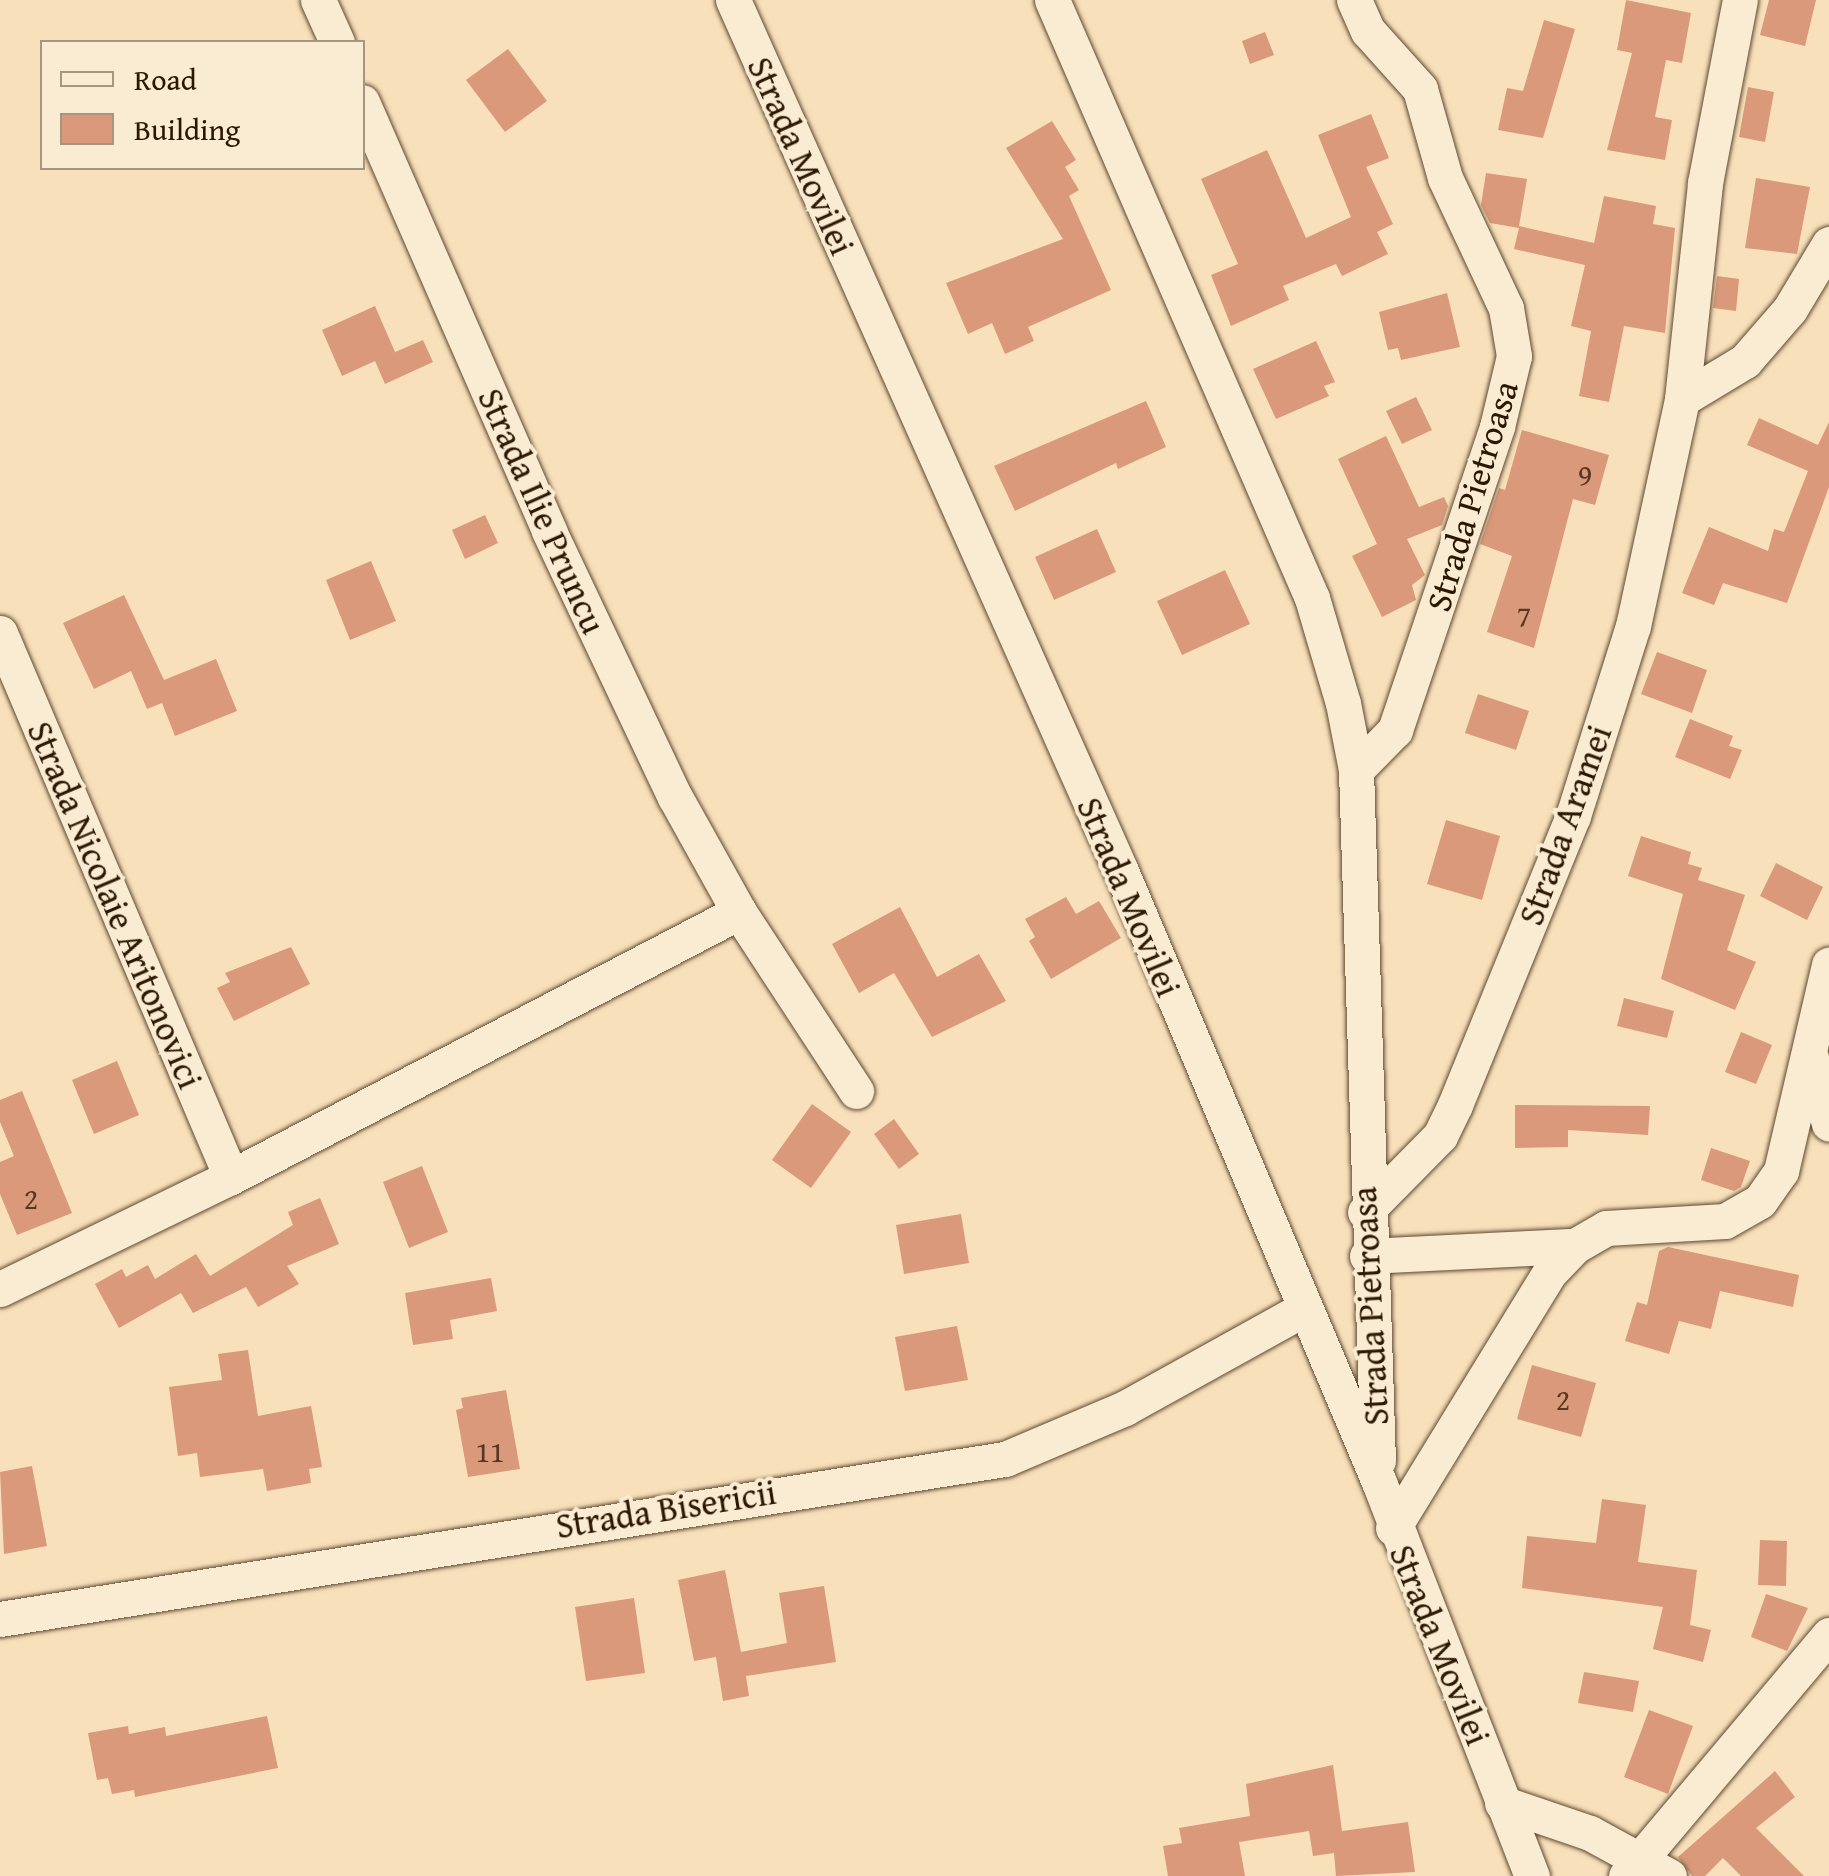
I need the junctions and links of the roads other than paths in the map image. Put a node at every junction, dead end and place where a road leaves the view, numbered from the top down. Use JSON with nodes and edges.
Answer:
{"nodes":[{"id":1,"x":318,"y":0,"type":"edge"},
{"id":2,"x":734,"y":0,"type":"edge"},
{"id":3,"x":1052,"y":0,"type":"edge"},
{"id":4,"x":1354,"y":0,"type":"edge"},
{"id":5,"x":1740,"y":0,"type":"edge"},
{"id":6,"x":336,"y":40,"type":"edge"},
{"id":7,"x":365,"y":109,"type":"edge"},
{"id":8,"x":1829,"y":244,"type":"edge"},
{"id":9,"x":1682,"y":399,"type":"junction"},
{"id":10,"x":0,"y":633,"type":"edge"},
{"id":11,"x":1356,"y":770,"type":"junction"},
{"id":12,"x":739,"y":912,"type":"junction"},
{"id":13,"x":1829,"y":964,"type":"edge"},
{"id":14,"x":1811,"y":1057,"type":"junction"},
{"id":15,"x":856,"y":1091,"type":"dead end"},
{"id":16,"x":1829,"y":1124,"type":"edge"},
{"id":17,"x":231,"y":1177,"type":"junction"},
{"id":18,"x":1365,"y":1212,"type":"junction"},
{"id":19,"x":1575,"y":1246,"type":"junction"},
{"id":20,"x":1367,"y":1256,"type":"junction"},
{"id":21,"x":0,"y":1288,"type":"edge"},
{"id":22,"x":1302,"y":1310,"type":"junction"},
{"id":23,"x":1379,"y":1482,"type":"junction"},
{"id":24,"x":1393,"y":1528,"type":"junction"},
{"id":25,"x":0,"y":1619,"type":"edge"},
{"id":26,"x":1829,"y":1636,"type":"edge"},
{"id":27,"x":1502,"y":1803,"type":"junction"},
{"id":28,"x":1645,"y":1870,"type":"edge"},
{"id":29,"x":1532,"y":1876,"type":"edge"}],
"edges":[{"from":1,"to":6,"type":"street"},
{"from":2,"to":22,"type":"street","name":"Strada Movilei"},
{"from":3,"to":11,"type":"street","name":"Strada Pietroasa"},
{"from":4,"to":11,"type":"street","name":"Strada Pietroasa"},
{"from":5,"to":9,"type":"street","name":"Strada Aramei"},
{"from":7,"to":12,"type":"street","name":"Strada Ilie Pruncu"},
{"from":8,"to":9,"type":"street"},
{"from":9,"to":18,"type":"street","name":"Strada Aramei"},
{"from":10,"to":17,"type":"street","name":"Strada Nicolaie Aritonovici"},
{"from":11,"to":18,"type":"street","name":"Strada Pietroasa"},
{"from":12,"to":15,"type":"street","name":"Strada Ilie Pruncu"},
{"from":12,"to":17,"type":"street"},
{"from":13,"to":14,"type":"street"},
{"from":14,"to":16,"type":"street"},
{"from":14,"to":19,"type":"street"},
{"from":17,"to":21,"type":"street"},
{"from":18,"to":20,"type":"street","name":"Strada Pietroasa"},
{"from":19,"to":20,"type":"street"},
{"from":19,"to":24,"type":"street"},
{"from":20,"to":23,"type":"street","name":"Strada Pietroasa"},
{"from":22,"to":23,"type":"street","name":"Strada Movilei"},
{"from":22,"to":25,"type":"street","name":"Strada Bisericii"},
{"from":23,"to":24,"type":"street","name":"Strada Movilei"},
{"from":24,"to":27,"type":"street","name":"Strada Movilei"},
{"from":26,"to":28,"type":"street"},
{"from":27,"to":28,"type":"street"},
{"from":27,"to":29,"type":"street","name":"Strada Movilei"}]}
